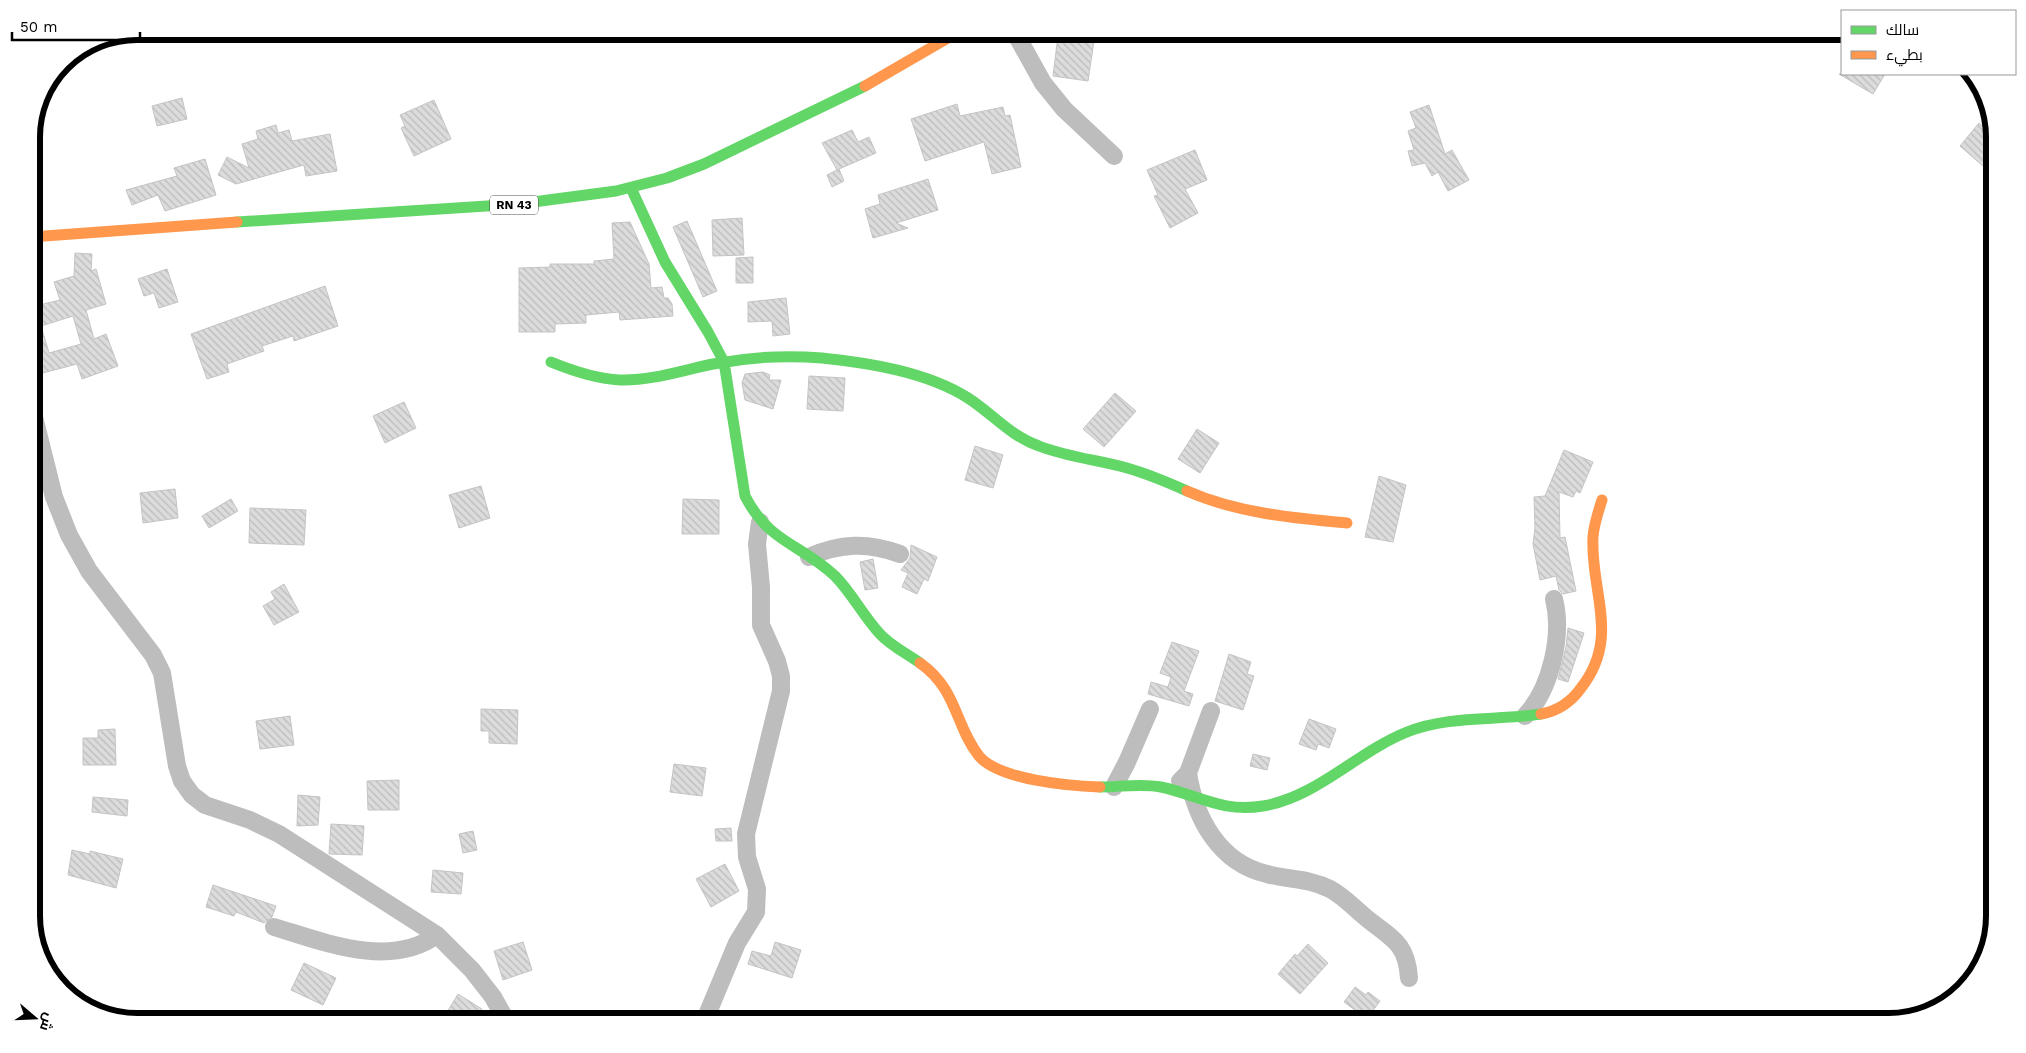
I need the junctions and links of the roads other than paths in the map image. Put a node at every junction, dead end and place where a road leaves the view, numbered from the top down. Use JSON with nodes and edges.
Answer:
{"nodes":[{"id":1,"x":946,"y":40,"type":"edge"},
{"id":2,"x":1019,"y":40,"type":"edge"},
{"id":3,"x":1114,"y":156,"type":"dead end"},
{"id":4,"x":631,"y":188,"type":"junction"},
{"id":5,"x":40,"y":235,"type":"edge"},
{"id":6,"x":552,"y":362,"type":"dead end"},
{"id":7,"x":724,"y":362,"type":"junction"},
{"id":8,"x":40,"y":438,"type":"edge"},
{"id":9,"x":1602,"y":500,"type":"dead end"},
{"id":10,"x":760,"y":522,"type":"junction"},
{"id":11,"x":1347,"y":523,"type":"dead end"},
{"id":12,"x":900,"y":554,"type":"dead end"},
{"id":13,"x":809,"y":557,"type":"junction"},
{"id":14,"x":1554,"y":599,"type":"dead end"},
{"id":15,"x":1150,"y":710,"type":"dead end"},
{"id":16,"x":1211,"y":711,"type":"dead end"},
{"id":17,"x":1525,"y":716,"type":"junction"},
{"id":18,"x":1188,"y":773,"type":"junction"},
{"id":19,"x":1114,"y":787,"type":"junction"},
{"id":20,"x":1160,"y":787,"type":"junction"},
{"id":21,"x":1192,"y":798,"type":"junction"},
{"id":22,"x":274,"y":927,"type":"dead end"},
{"id":23,"x":437,"y":935,"type":"junction"},
{"id":24,"x":1409,"y":978,"type":"dead end"},
{"id":25,"x":502,"y":1013,"type":"edge"},
{"id":26,"x":708,"y":1013,"type":"edge"}],
"edges":[{"from":1,"to":4,"type":"street","number":"RN 43"},
{"from":2,"to":3,"type":"street"},
{"from":4,"to":5,"type":"street","number":"RN 43"},
{"from":4,"to":7,"type":"street"},
{"from":6,"to":7,"type":"street"},
{"from":7,"to":10,"type":"street"},
{"from":7,"to":11,"type":"street"},
{"from":8,"to":23,"type":"street"},
{"from":9,"to":17,"type":"street"},
{"from":10,"to":13,"type":"street"},
{"from":10,"to":26,"type":"street"},
{"from":12,"to":13,"type":"street"},
{"from":13,"to":19,"type":"street"},
{"from":14,"to":17,"type":"street"},
{"from":15,"to":19,"type":"street"},
{"from":16,"to":18,"type":"street"},
{"from":17,"to":21,"type":"street"},
{"from":18,"to":20,"type":"street"},
{"from":18,"to":21,"type":"street"},
{"from":19,"to":20,"type":"street"},
{"from":20,"to":21,"type":"street"},
{"from":21,"to":24,"type":"street"},
{"from":22,"to":23,"type":"street"},
{"from":23,"to":25,"type":"street"}]}
